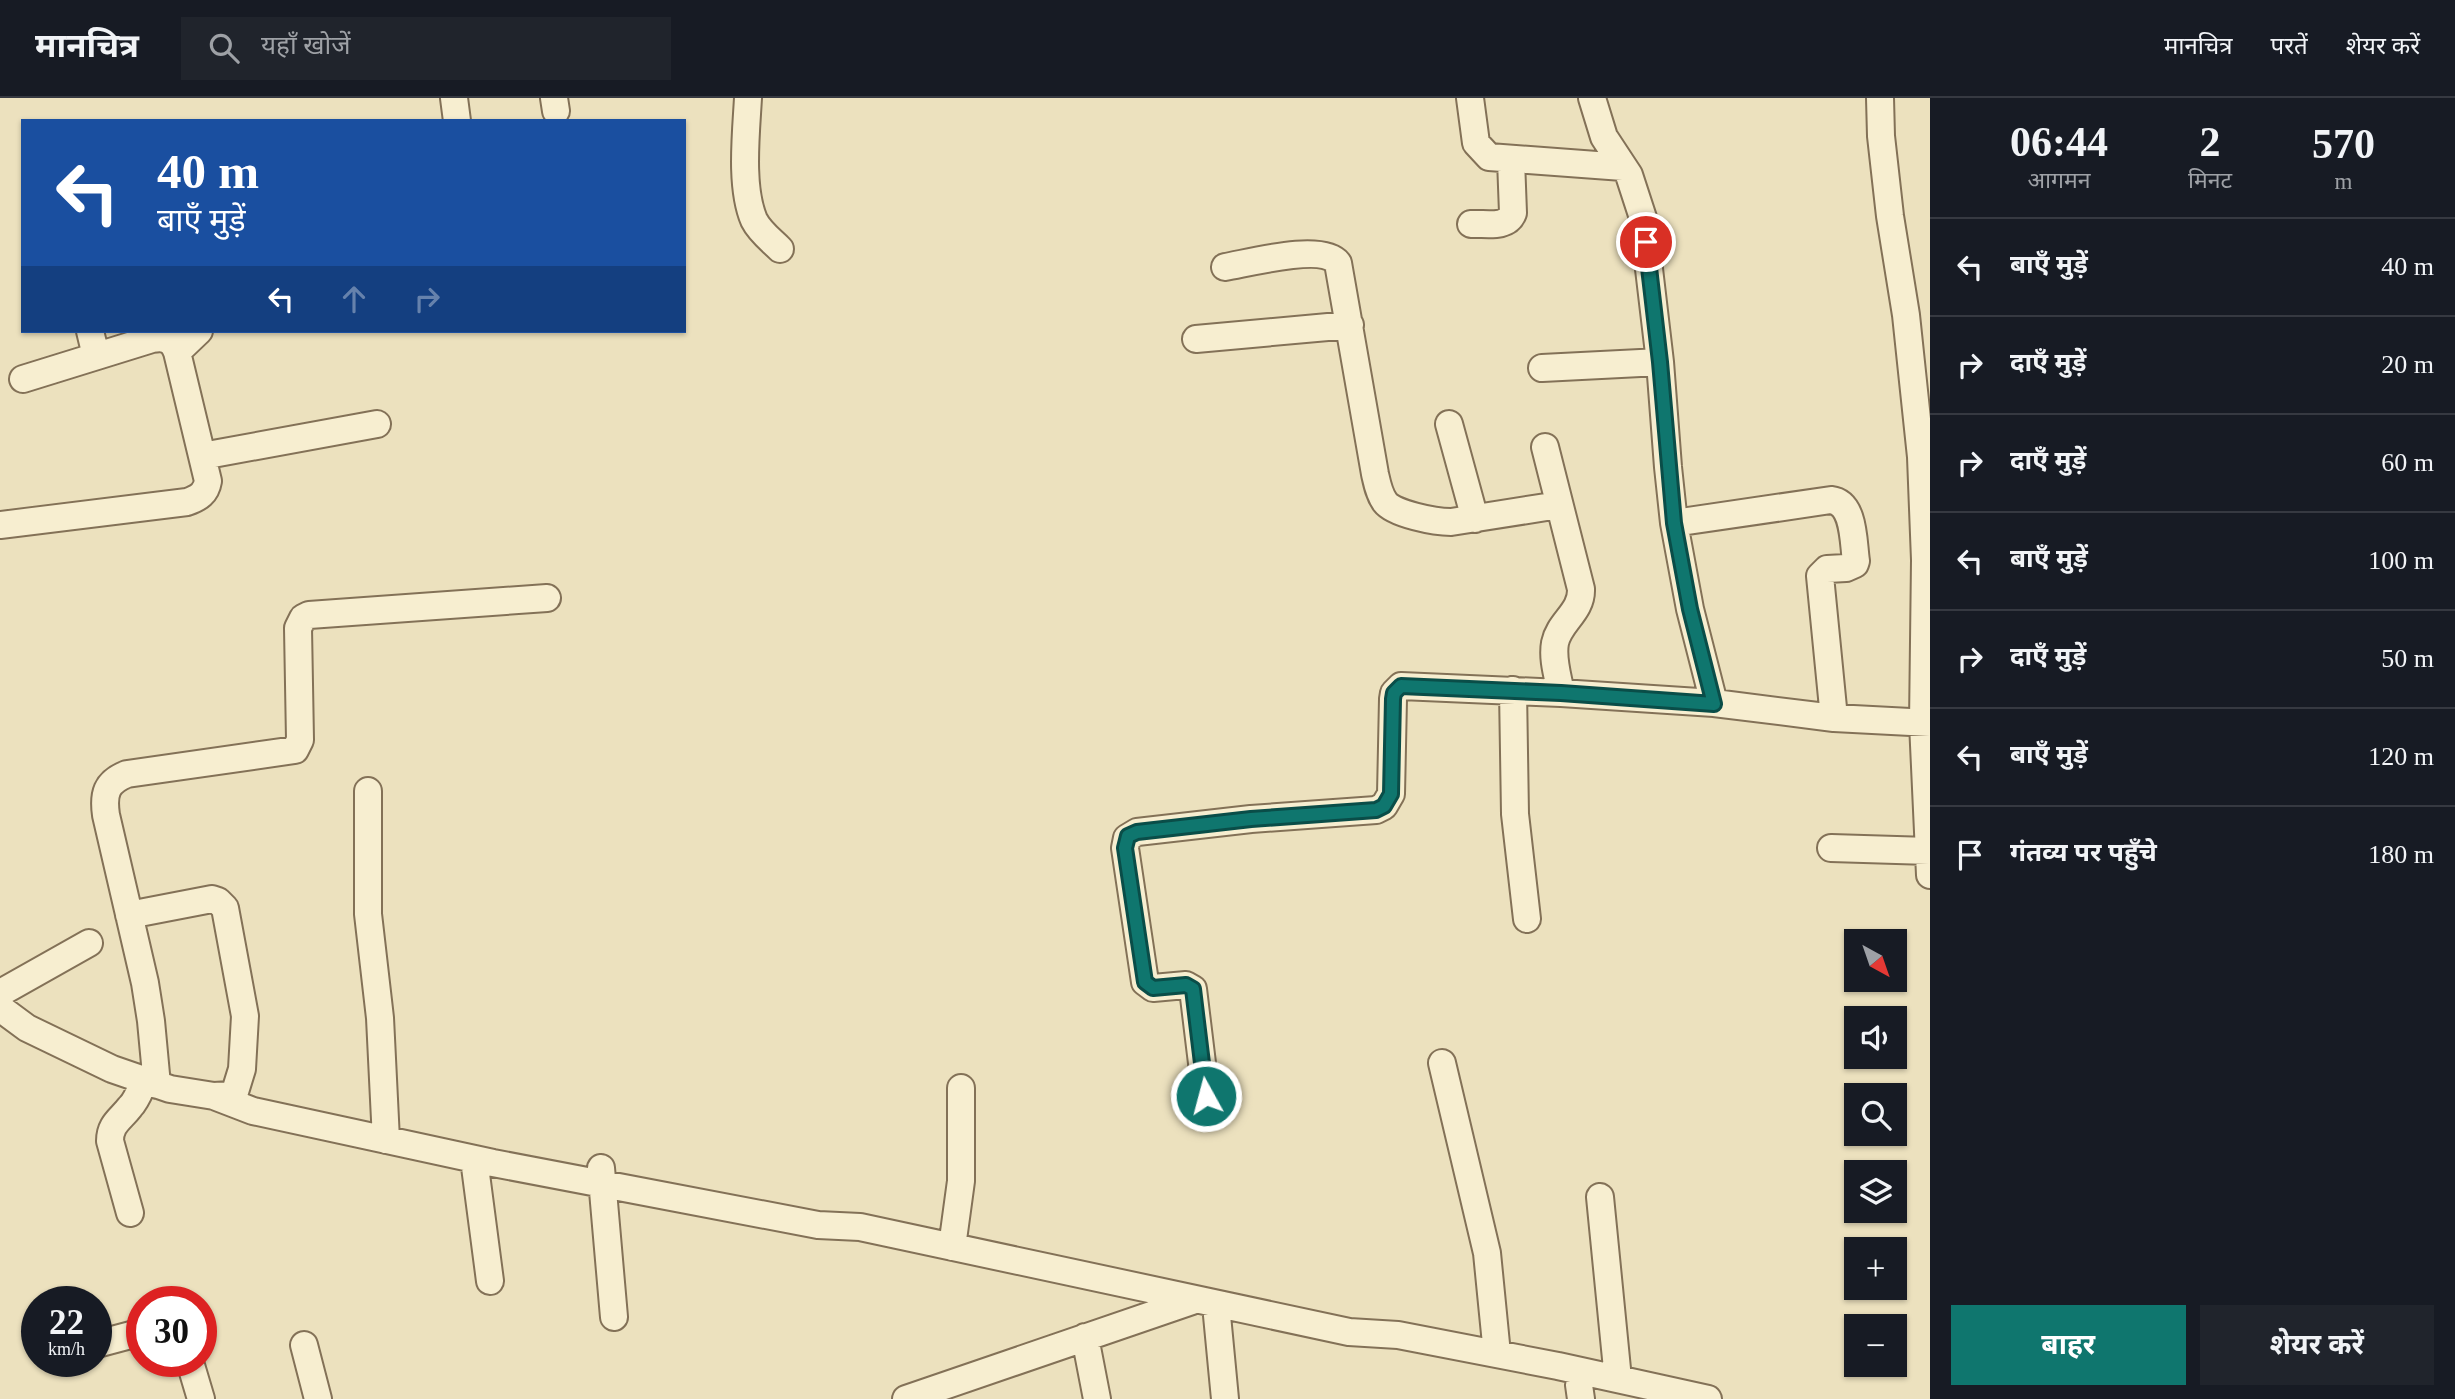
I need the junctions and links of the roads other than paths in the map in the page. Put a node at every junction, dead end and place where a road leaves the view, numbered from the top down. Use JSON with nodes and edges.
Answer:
{"nodes":[{"id":1,"x":454,"y":98,"type":"edge"},
{"id":2,"x":748,"y":98,"type":"edge"},
{"id":3,"x":1470,"y":98,"type":"edge"},
{"id":4,"x":1592,"y":98,"type":"edge"},
{"id":5,"x":1880,"y":98,"type":"edge"},
{"id":6,"x":457,"y":119,"type":"edge"},
{"id":7,"x":1511,"y":160,"type":"junction"},
{"id":8,"x":1623,"y":166,"type":"junction"},
{"id":9,"x":1471,"y":224,"type":"dead end"},
{"id":10,"x":780,"y":249,"type":"dead end"},
{"id":11,"x":1224,"y":267,"type":"dead end"},
{"id":12,"x":1918,"y":314,"type":"edge"},
{"id":13,"x":1350,"y":325,"type":"junction"},
{"id":14,"x":197,"y":333,"type":"edge"},
{"id":15,"x":1196,"y":339,"type":"dead end"},
{"id":16,"x":93,"y":344,"type":"edge"},
{"id":17,"x":177,"y":352,"type":"junction"},
{"id":18,"x":1660,"y":362,"type":"junction"},
{"id":19,"x":1542,"y":368,"type":"dead end"},
{"id":20,"x":23,"y":379,"type":"dead end"},
{"id":21,"x":377,"y":424,"type":"dead end"},
{"id":22,"x":1449,"y":424,"type":"dead end"},
{"id":23,"x":1545,"y":447,"type":"dead end"},
{"id":24,"x":202,"y":456,"type":"junction"},
{"id":25,"x":1559,"y":505,"type":"junction"},
{"id":26,"x":1475,"y":519,"type":"junction"},
{"id":27,"x":1674,"y":523,"type":"junction"},
{"id":28,"x":0,"y":525,"type":"edge"},
{"id":29,"x":547,"y":598,"type":"dead end"},
{"id":30,"x":1513,"y":691,"type":"junction"},
{"id":31,"x":1561,"y":693,"type":"junction"},
{"id":32,"x":1714,"y":704,"type":"junction"},
{"id":33,"x":1834,"y":718,"type":"junction"},
{"id":34,"x":1926,"y":723,"type":"edge"},
{"id":35,"x":368,"y":791,"type":"dead end"},
{"id":36,"x":1831,"y":848,"type":"dead end"},
{"id":37,"x":1930,"y":863,"type":"edge"},
{"id":38,"x":129,"y":915,"type":"junction"},
{"id":39,"x":1527,"y":919,"type":"dead end"},
{"id":40,"x":89,"y":943,"type":"dead end"},
{"id":41,"x":1,"y":997,"type":"edge"},
{"id":42,"x":1442,"y":1063,"type":"dead end"},
{"id":43,"x":151,"y":1083,"type":"junction"},
{"id":44,"x":961,"y":1088,"type":"dead end"},
{"id":45,"x":224,"y":1095,"type":"junction"},
{"id":46,"x":1206,"y":1096,"type":"dead end"},
{"id":47,"x":387,"y":1133,"type":"junction"},
{"id":48,"x":474,"y":1159,"type":"junction"},
{"id":49,"x":601,"y":1176,"type":"junction"},
{"id":50,"x":1600,"y":1197,"type":"dead end"},
{"id":51,"x":130,"y":1213,"type":"dead end"},
{"id":52,"x":952,"y":1247,"type":"junction"},
{"id":53,"x":490,"y":1281,"type":"dead end"},
{"id":54,"x":1205,"y":1302,"type":"junction"},
{"id":55,"x":614,"y":1317,"type":"dead end"},
{"id":56,"x":1349,"y":1332,"type":"junction"},
{"id":57,"x":1085,"y":1337,"type":"junction"},
{"id":58,"x":304,"y":1345,"type":"dead end"},
{"id":59,"x":1497,"y":1354,"type":"junction"},
{"id":60,"x":194,"y":1377,"type":"edge"},
{"id":61,"x":1618,"y":1379,"type":"junction"},
{"id":62,"x":1580,"y":1392,"type":"edge"},
{"id":63,"x":201,"y":1399,"type":"edge"},
{"id":64,"x":318,"y":1399,"type":"edge"},
{"id":65,"x":906,"y":1399,"type":"edge"},
{"id":66,"x":1097,"y":1399,"type":"edge"},
{"id":67,"x":1225,"y":1399,"type":"edge"},
{"id":68,"x":1641,"y":1399,"type":"edge"},
{"id":69,"x":1708,"y":1399,"type":"edge"}],
"edges":[{"from":1,"to":6,"type":"street"},
{"from":2,"to":10,"type":"street"},
{"from":3,"to":7,"type":"street"},
{"from":4,"to":8,"type":"street"},
{"from":5,"to":12,"type":"street"},
{"from":7,"to":8,"type":"street"},
{"from":7,"to":9,"type":"street"},
{"from":8,"to":18,"type":"street"},
{"from":11,"to":13,"type":"street"},
{"from":12,"to":34,"type":"street"},
{"from":13,"to":15,"type":"street"},
{"from":13,"to":26,"type":"street"},
{"from":14,"to":17,"type":"street"},
{"from":16,"to":17,"type":"street"},
{"from":16,"to":20,"type":"street"},
{"from":17,"to":24,"type":"street"},
{"from":18,"to":19,"type":"street"},
{"from":18,"to":27,"type":"street"},
{"from":21,"to":24,"type":"street"},
{"from":22,"to":26,"type":"street"},
{"from":23,"to":25,"type":"street"},
{"from":24,"to":28,"type":"street"},
{"from":25,"to":26,"type":"street"},
{"from":25,"to":31,"type":"street"},
{"from":27,"to":32,"type":"street"},
{"from":27,"to":33,"type":"street"},
{"from":29,"to":38,"type":"street"},
{"from":30,"to":31,"type":"street"},
{"from":30,"to":39,"type":"street"},
{"from":30,"to":46,"type":"street"},
{"from":31,"to":32,"type":"street"},
{"from":32,"to":33,"type":"street"},
{"from":33,"to":34,"type":"street"},
{"from":34,"to":37,"type":"street"},
{"from":35,"to":47,"type":"street"},
{"from":36,"to":37,"type":"street"},
{"from":38,"to":43,"type":"street"},
{"from":38,"to":45,"type":"street"},
{"from":40,"to":41,"type":"street"},
{"from":41,"to":43,"type":"street"},
{"from":42,"to":59,"type":"street"},
{"from":43,"to":45,"type":"street"},
{"from":43,"to":51,"type":"street"},
{"from":44,"to":52,"type":"street"},
{"from":45,"to":47,"type":"street"},
{"from":47,"to":48,"type":"street"},
{"from":47,"to":49,"type":"street"},
{"from":48,"to":49,"type":"street"},
{"from":48,"to":53,"type":"street"},
{"from":49,"to":52,"type":"street"},
{"from":49,"to":55,"type":"street"},
{"from":50,"to":61,"type":"street"},
{"from":52,"to":54,"type":"street"},
{"from":54,"to":56,"type":"street"},
{"from":54,"to":57,"type":"street"},
{"from":54,"to":67,"type":"street"},
{"from":56,"to":59,"type":"street"},
{"from":56,"to":62,"type":"street"},
{"from":57,"to":65,"type":"street"},
{"from":57,"to":66,"type":"street"},
{"from":58,"to":64,"type":"street"},
{"from":59,"to":61,"type":"street"},
{"from":60,"to":63,"type":"street"},
{"from":61,"to":69,"type":"street"},
{"from":62,"to":68,"type":"street"}]}
